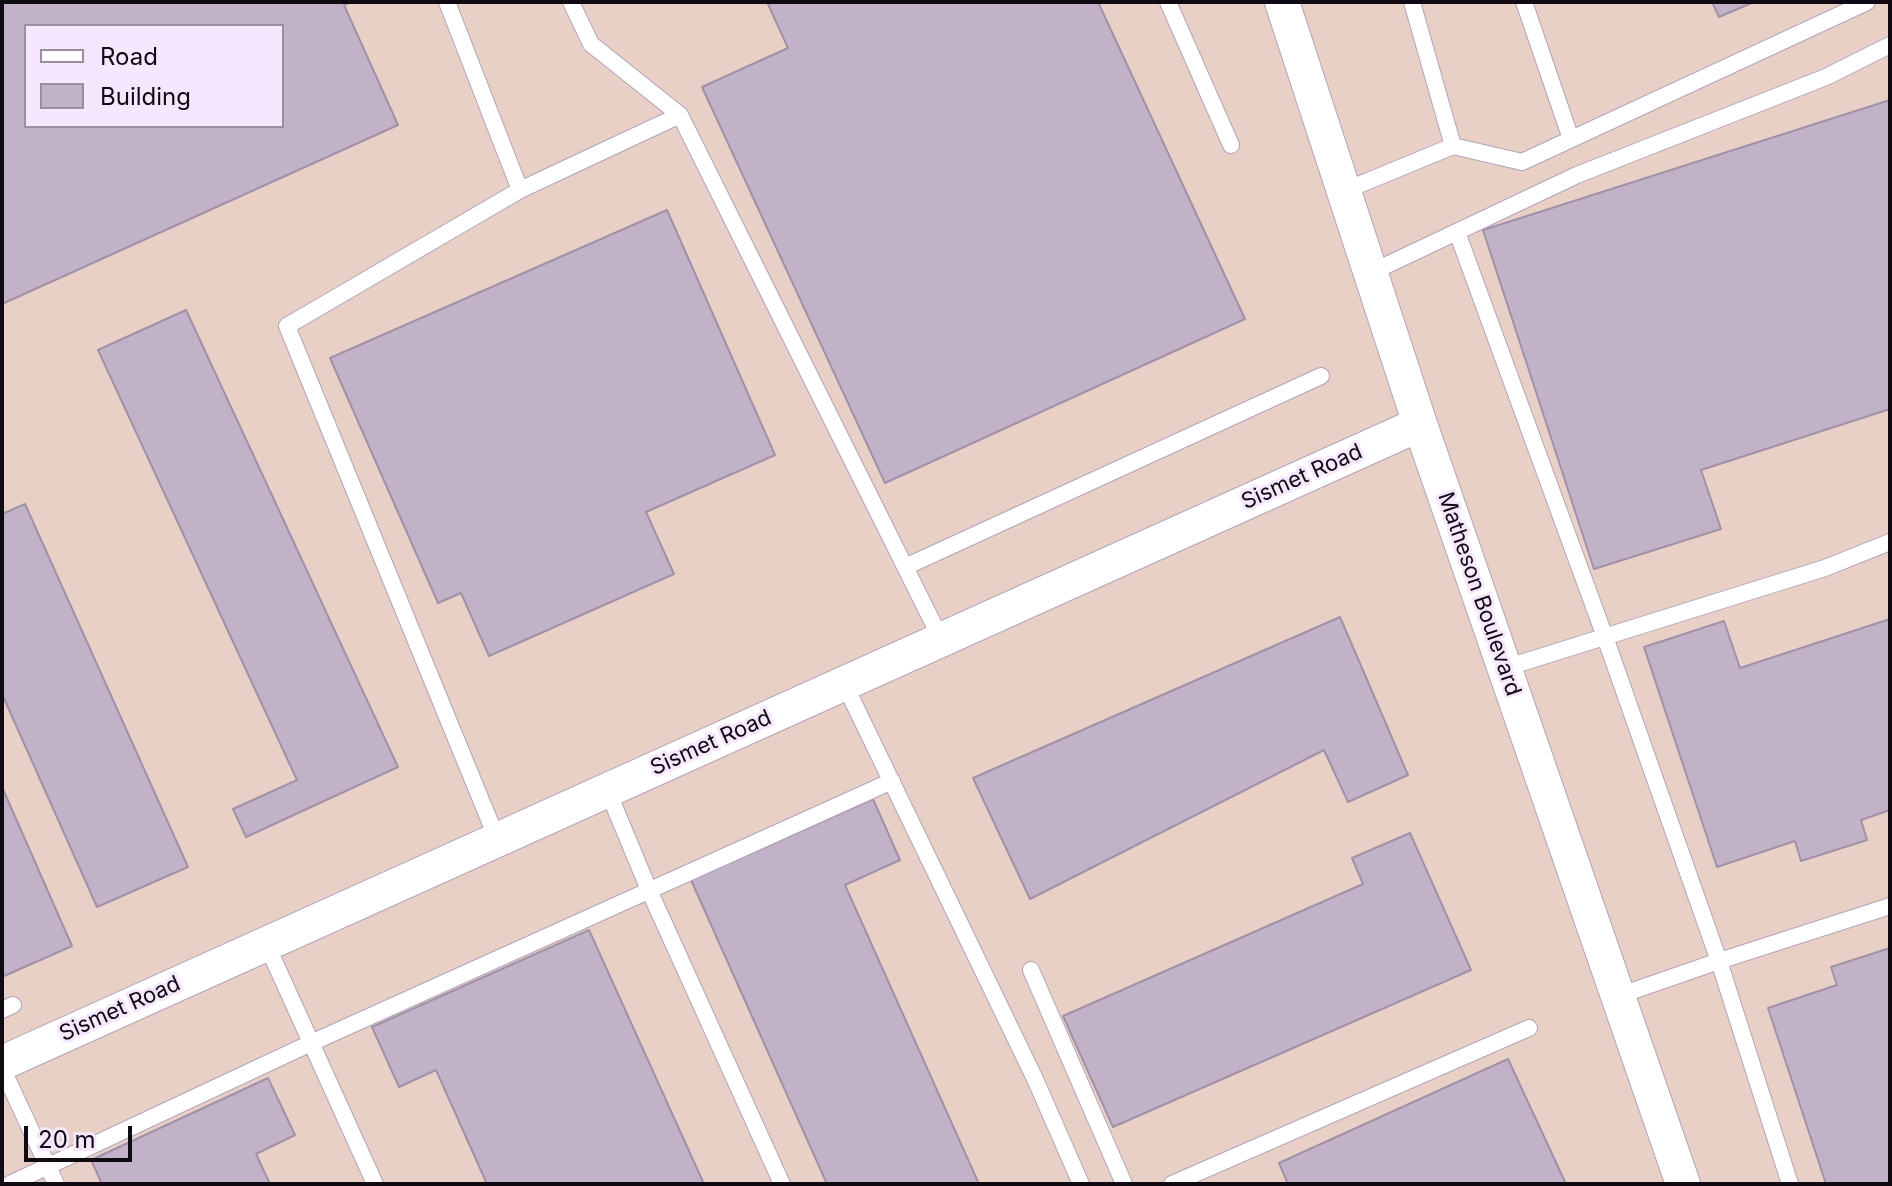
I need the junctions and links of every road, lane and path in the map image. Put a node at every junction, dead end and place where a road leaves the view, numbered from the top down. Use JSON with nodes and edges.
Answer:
{"nodes":[{"id":1,"x":447,"y":2,"type":"edge"},
{"id":2,"x":571,"y":2,"type":"edge"},
{"id":3,"x":1168,"y":2,"type":"edge"},
{"id":4,"x":1282,"y":2,"type":"edge"},
{"id":5,"x":1412,"y":2,"type":"edge"},
{"id":6,"x":1524,"y":2,"type":"edge"},
{"id":7,"x":1867,"y":2,"type":"edge"},
{"id":8,"x":1890,"y":45,"type":"edge"},
{"id":9,"x":680,"y":115,"type":"junction"},
{"id":10,"x":1571,"y":139,"type":"junction"},
{"id":11,"x":1231,"y":145,"type":"dead end"},
{"id":12,"x":1453,"y":146,"type":"junction"},
{"id":13,"x":520,"y":190,"type":"junction"},
{"id":14,"x":1344,"y":191,"type":"junction"},
{"id":15,"x":1457,"y":232,"type":"junction"},
{"id":16,"x":1370,"y":273,"type":"junction"},
{"id":17,"x":1321,"y":376,"type":"dead end"},
{"id":18,"x":1420,"y":424,"type":"junction"},
{"id":19,"x":1890,"y":542,"type":"edge"},
{"id":20,"x":905,"y":567,"type":"junction"},
{"id":21,"x":1605,"y":637,"type":"junction"},
{"id":22,"x":941,"y":639,"type":"junction"},
{"id":23,"x":1505,"y":668,"type":"junction"},
{"id":24,"x":844,"y":683,"type":"junction"},
{"id":25,"x":892,"y":781,"type":"junction"},
{"id":26,"x":607,"y":789,"type":"junction"},
{"id":27,"x":497,"y":839,"type":"junction"},
{"id":28,"x":649,"y":890,"type":"junction"},
{"id":29,"x":1890,"y":906,"type":"edge"},
{"id":30,"x":266,"y":943,"type":"junction"},
{"id":31,"x":1719,"y":961,"type":"junction"},
{"id":32,"x":1031,"y":970,"type":"dead end"},
{"id":33,"x":1618,"y":996,"type":"junction"},
{"id":34,"x":1529,"y":1028,"type":"dead end"},
{"id":35,"x":311,"y":1043,"type":"junction"},
{"id":36,"x":2,"y":1066,"type":"edge"},
{"id":37,"x":49,"y":1168,"type":"junction"},
{"id":38,"x":10,"y":1184,"type":"edge"},
{"id":39,"x":56,"y":1184,"type":"edge"},
{"id":40,"x":375,"y":1184,"type":"edge"},
{"id":41,"x":782,"y":1184,"type":"edge"},
{"id":42,"x":1081,"y":1184,"type":"edge"},
{"id":43,"x":1124,"y":1184,"type":"edge"},
{"id":44,"x":1172,"y":1184,"type":"edge"},
{"id":45,"x":1683,"y":1184,"type":"edge"},
{"id":46,"x":1790,"y":1184,"type":"edge"}],
"edges":[{"from":1,"to":13,"type":"lane"},
{"from":2,"to":9,"type":"lane"},
{"from":3,"to":11,"type":"lane"},
{"from":4,"to":14,"type":"street","name":"Matheson Boulevard"},
{"from":5,"to":12,"type":"lane"},
{"from":6,"to":10,"type":"lane"},
{"from":7,"to":10,"type":"lane"},
{"from":8,"to":15,"type":"lane"},
{"from":9,"to":13,"type":"lane"},
{"from":9,"to":20,"type":"lane"},
{"from":10,"to":12,"type":"lane"},
{"from":12,"to":14,"type":"lane"},
{"from":13,"to":27,"type":"lane"},
{"from":14,"to":16,"type":"street","name":"Matheson Boulevard"},
{"from":15,"to":16,"type":"lane"},
{"from":15,"to":21,"type":"lane"},
{"from":16,"to":18,"type":"street","name":"Matheson Boulevard"},
{"from":17,"to":20,"type":"lane"},
{"from":18,"to":22,"type":"street","name":"Sismet Road"},
{"from":18,"to":23,"type":"street","name":"Matheson Boulevard"},
{"from":19,"to":21,"type":"lane"},
{"from":20,"to":22,"type":"lane"},
{"from":21,"to":23,"type":"lane"},
{"from":21,"to":31,"type":"lane"},
{"from":22,"to":24,"type":"street","name":"Sismet Road"},
{"from":23,"to":33,"type":"street","name":"Matheson Boulevard"},
{"from":24,"to":25,"type":"lane"},
{"from":24,"to":26,"type":"street","name":"Sismet Road"},
{"from":25,"to":28,"type":"lane"},
{"from":25,"to":42,"type":"lane"},
{"from":26,"to":27,"type":"street","name":"Sismet Road"},
{"from":26,"to":28,"type":"lane"},
{"from":27,"to":30,"type":"street","name":"Sismet Road"},
{"from":28,"to":35,"type":"lane"},
{"from":28,"to":41,"type":"lane"},
{"from":29,"to":31,"type":"lane"},
{"from":30,"to":35,"type":"lane"},
{"from":30,"to":36,"type":"street","name":"Sismet Road"},
{"from":31,"to":33,"type":"lane"},
{"from":31,"to":46,"type":"lane"},
{"from":32,"to":43,"type":"lane"},
{"from":33,"to":45,"type":"street","name":"Matheson Boulevard"},
{"from":34,"to":44,"type":"lane"},
{"from":35,"to":37,"type":"lane"},
{"from":35,"to":40,"type":"lane"},
{"from":36,"to":37,"type":"lane"},
{"from":37,"to":38,"type":"lane"},
{"from":37,"to":39,"type":"lane"}]}
